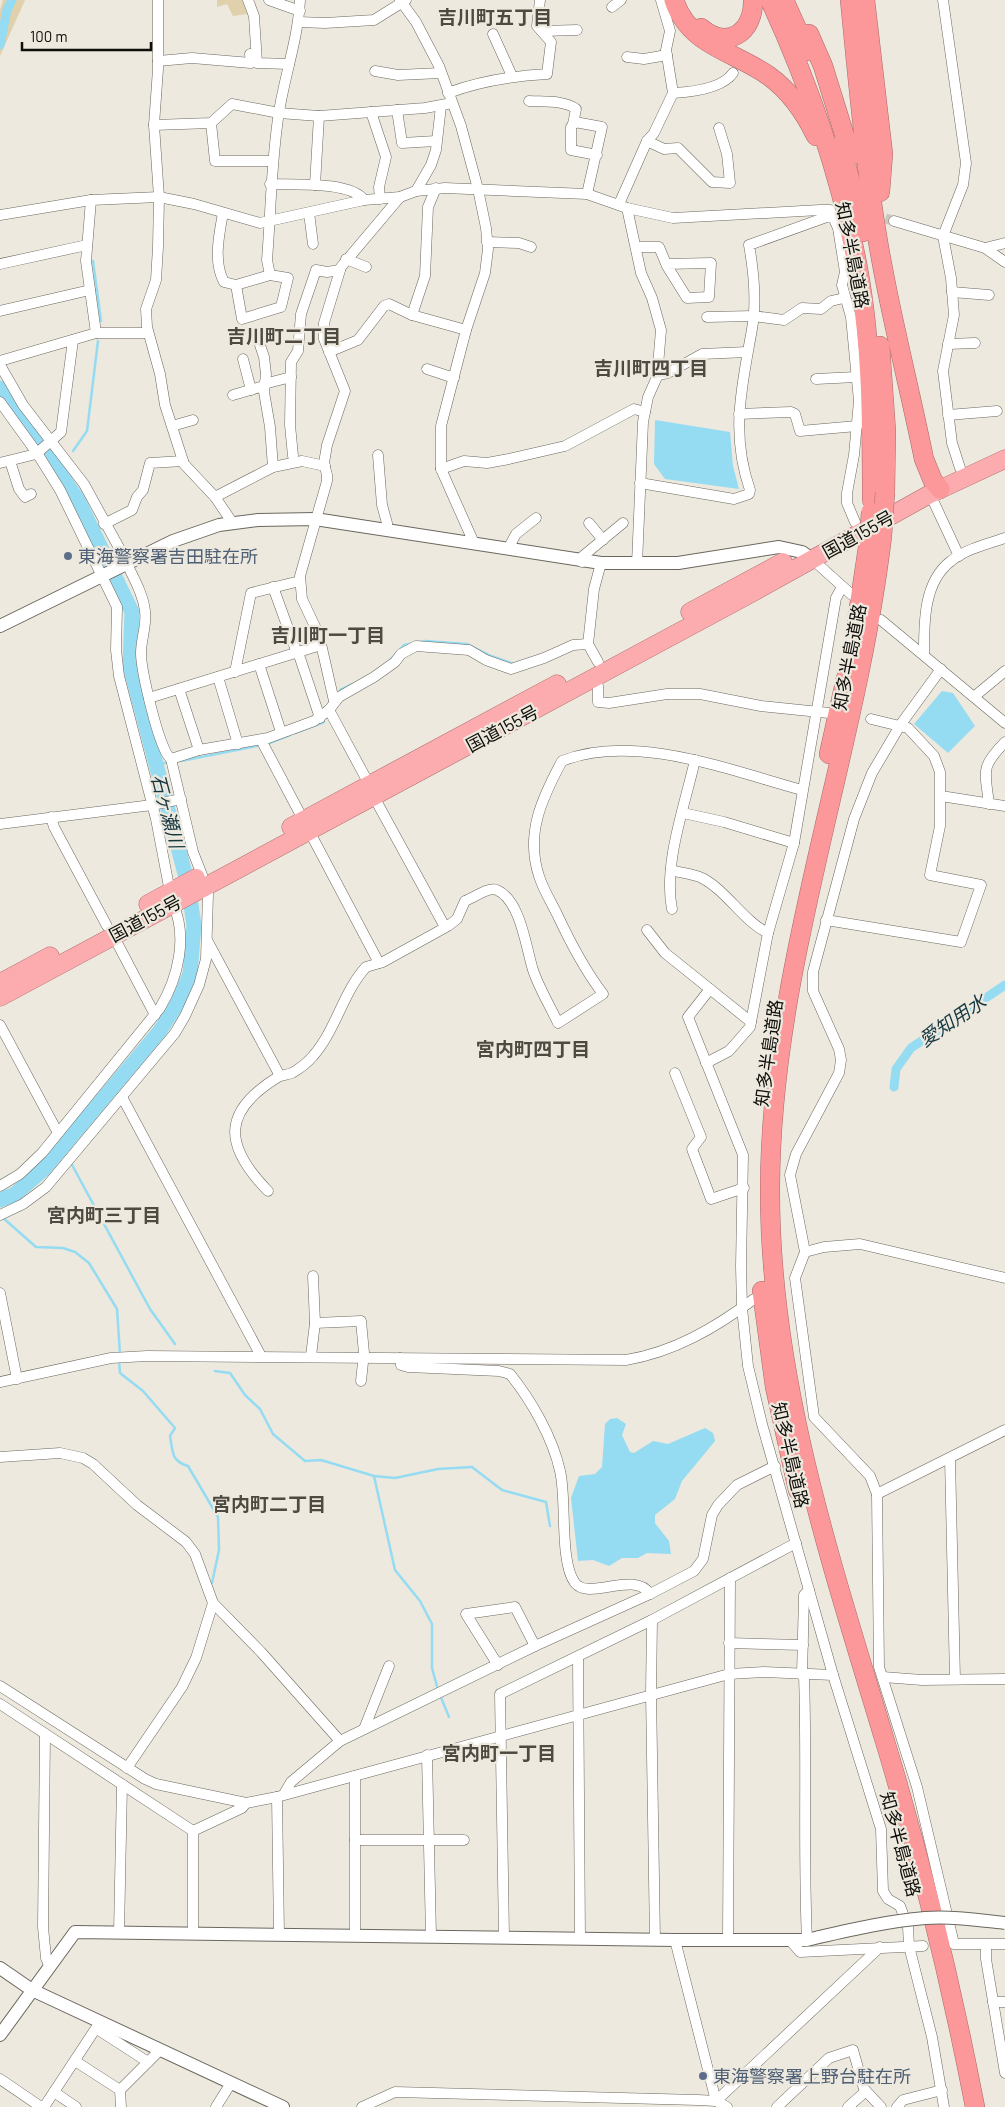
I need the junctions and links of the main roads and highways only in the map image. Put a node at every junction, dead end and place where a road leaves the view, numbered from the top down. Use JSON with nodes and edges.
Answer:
{"nodes":[{"id":1,"x":674,"y":0,"type":"edge"},
{"id":2,"x":683,"y":0,"type":"edge"},
{"id":3,"x":753,"y":0,"type":"edge"},
{"id":4,"x":770,"y":0,"type":"edge"},
{"id":5,"x":784,"y":0,"type":"edge"},
{"id":6,"x":795,"y":0,"type":"edge"},
{"id":7,"x":863,"y":1,"type":"edge"},
{"id":8,"x":856,"y":199,"type":"junction"},
{"id":9,"x":851,"y":233,"type":"junction"},
{"id":10,"x":1005,"y":447,"type":"edge"},
{"id":11,"x":1005,"y":459,"type":"edge"},
{"id":12,"x":936,"y":485,"type":"junction"},
{"id":13,"x":879,"y":497,"type":"junction"},
{"id":14,"x":876,"y":539,"type":"junction"},
{"id":15,"x":807,"y":556,"type":"junction"},
{"id":16,"x":110,"y":931,"type":"junction"},
{"id":17,"x":0,"y":983,"type":"edge"},
{"id":18,"x":0,"y":997,"type":"edge"},
{"id":19,"x":962,"y":2107,"type":"edge"},
{"id":20,"x":975,"y":2107,"type":"edge"}],
"edges":[{"from":1,"to":9,"type":"highway"},
{"from":2,"to":3,"type":"highway"},
{"from":4,"to":9,"type":"highway","name":"知多半島道路"},
{"from":5,"to":8,"type":"highway","name":"知多半島道路"},
{"from":6,"to":8,"type":"highway"},
{"from":7,"to":12,"type":"highway"},
{"from":8,"to":13,"type":"highway","name":"知多半島道路"},
{"from":9,"to":13,"type":"highway","name":"知多半島道路"},
{"from":10,"to":12,"type":"highway","name":"国道155号"},
{"from":11,"to":12,"type":"highway","name":"国道155号"},
{"from":12,"to":15,"type":"highway","name":"国道155号"},
{"from":12,"to":15,"type":"highway","name":"国道155号"},
{"from":13,"to":14,"type":"highway","name":"知多半島道路","bridge":true},
{"from":14,"to":19,"type":"highway","name":"知多半島道路"},
{"from":14,"to":20,"type":"highway","name":"知多半島道路"},
{"from":15,"to":16,"type":"highway","name":"国道155号"},
{"from":16,"to":17,"type":"highway","name":"国道155号"},
{"from":16,"to":18,"type":"highway","name":"国道155号"}]}
